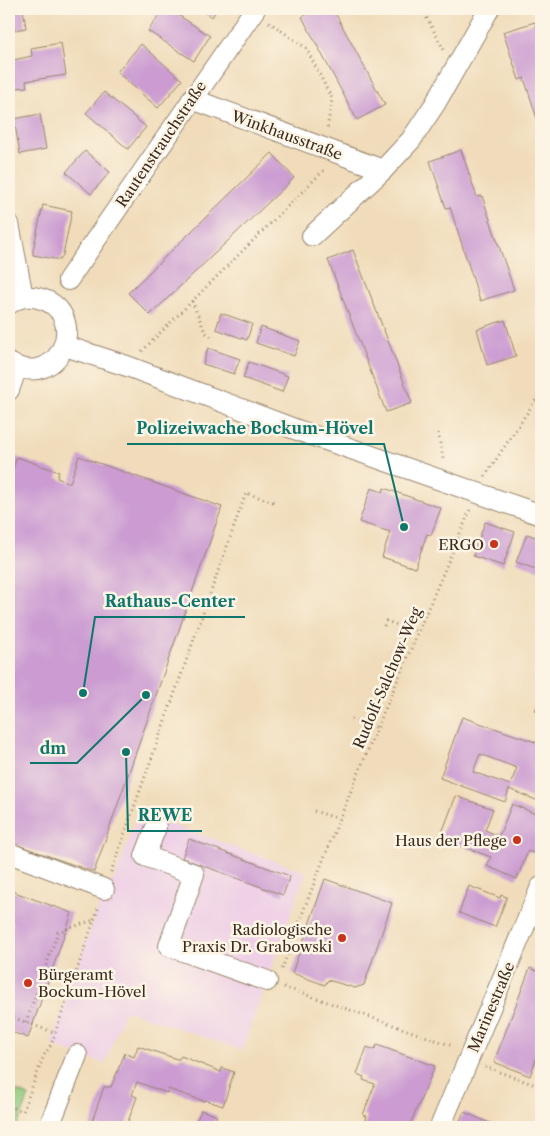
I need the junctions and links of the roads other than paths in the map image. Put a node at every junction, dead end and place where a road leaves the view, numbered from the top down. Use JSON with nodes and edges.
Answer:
{"nodes":[{"id":1,"x":255,"y":9,"type":"edge"},
{"id":2,"x":489,"y":9,"type":"edge"},
{"id":3,"x":192,"y":99,"type":"junction"},
{"id":4,"x":382,"y":170,"type":"junction"},
{"id":5,"x":9,"y":224,"type":"edge"},
{"id":6,"x":312,"y":236,"type":"dead end"},
{"id":7,"x":68,"y":280,"type":"dead end"},
{"id":8,"x":16,"y":301,"type":"edge"},
{"id":9,"x":65,"y":346,"type":"junction"},
{"id":10,"x":13,"y":365,"type":"edge"},
{"id":11,"x":9,"y":390,"type":"edge"},
{"id":12,"x":541,"y":515,"type":"edge"},
{"id":13,"x":156,"y":827,"type":"dead end"},
{"id":14,"x":9,"y":853,"type":"edge"},
{"id":15,"x":541,"y":887,"type":"edge"},
{"id":16,"x":104,"y":889,"type":"road end"},
{"id":17,"x":272,"y":983,"type":"road end"},
{"id":18,"x":77,"y":1055,"type":"dead end"},
{"id":19,"x":49,"y":1127,"type":"edge"},
{"id":20,"x":440,"y":1127,"type":"edge"}],
"edges":[{"from":1,"to":3,"type":"street","name":"Rautenstrauchstraße"},
{"from":2,"to":4,"type":"street"},
{"from":3,"to":4,"type":"street","name":"Winkhausstraße"},
{"from":3,"to":7,"type":"street","name":"Rautenstrauchstraße"},
{"from":4,"to":6,"type":"street"},
{"from":5,"to":8,"type":"street"},
{"from":8,"to":9,"type":"street"},
{"from":9,"to":10,"type":"street"},
{"from":9,"to":12,"type":"street"},
{"from":10,"to":11,"type":"street"},
{"from":13,"to":17,"type":"street"},
{"from":14,"to":16,"type":"street"},
{"from":15,"to":20,"type":"street","name":"Marinestraße"},
{"from":18,"to":19,"type":"street"}]}
